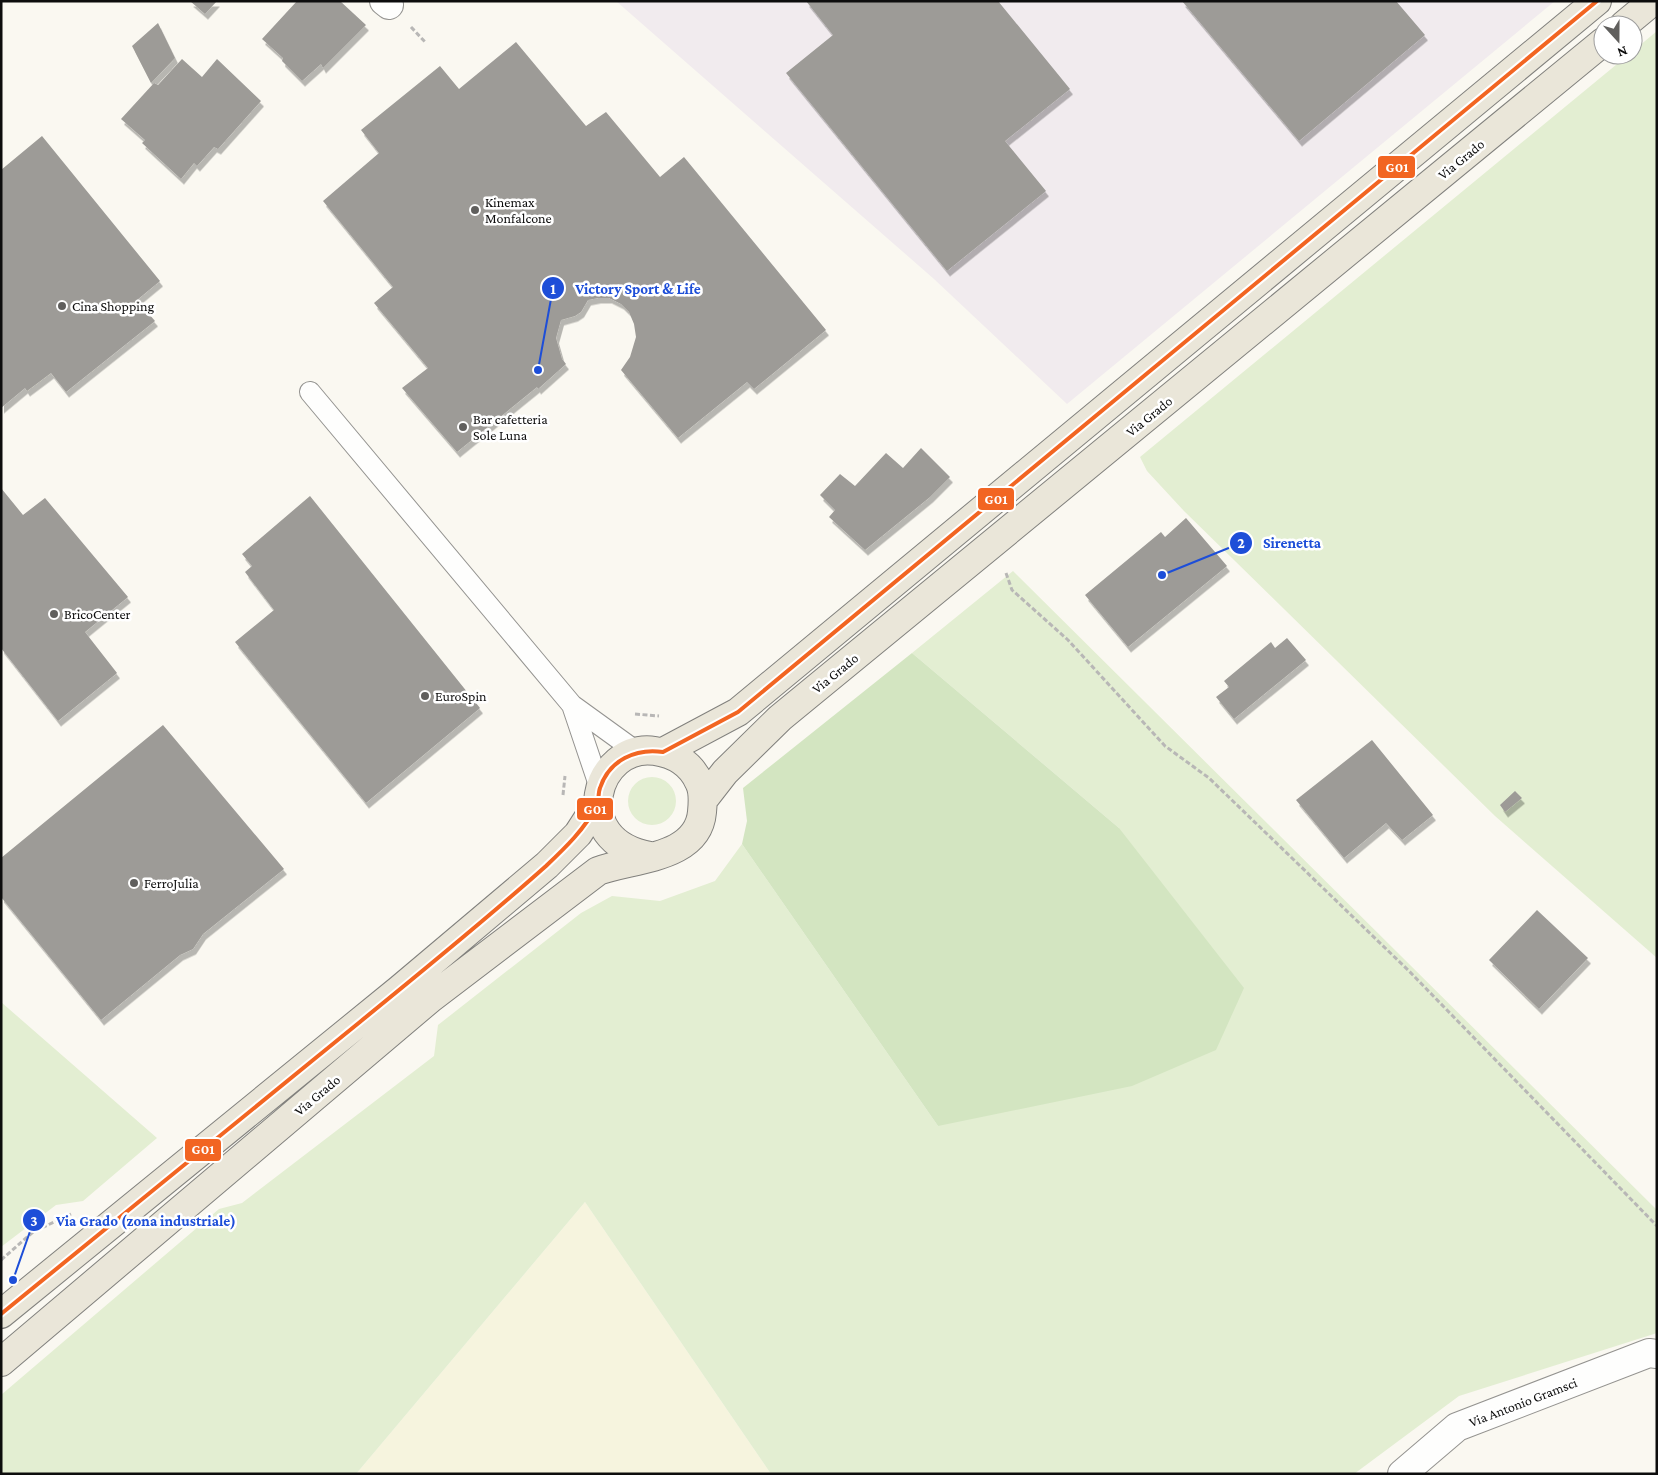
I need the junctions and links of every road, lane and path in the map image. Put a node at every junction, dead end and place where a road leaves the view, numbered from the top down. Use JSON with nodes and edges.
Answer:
{"nodes":[{"id":1,"x":1597,"y":1,"type":"edge"},
{"id":2,"x":1653,"y":1,"type":"edge"},
{"id":3,"x":1636,"y":15,"type":"edge"},
{"id":4,"x":1593,"y":50,"type":"edge"},
{"id":5,"x":310,"y":392,"type":"dead end"},
{"id":6,"x":1000,"y":538,"type":"junction"},
{"id":7,"x":572,"y":705,"type":"junction"},
{"id":8,"x":633,"y":714,"type":"dead end"},
{"id":9,"x":662,"y":717,"type":"dead end"},
{"id":10,"x":650,"y":752,"type":"junction"},
{"id":11,"x":566,"y":768,"type":"dead end"},
{"id":12,"x":599,"y":796,"type":"junction"},
{"id":13,"x":563,"y":798,"type":"dead end"},
{"id":14,"x":704,"y":799,"type":"junction"},
{"id":15,"x":650,"y":856,"type":"junction"},
{"id":16,"x":74,"y":1213,"type":"dead end"},
{"id":17,"x":1657,"y":1226,"type":"edge"},
{"id":18,"x":1,"y":1260,"type":"edge"},
{"id":19,"x":1,"y":1314,"type":"edge"},
{"id":20,"x":1657,"y":1354,"type":"edge"},
{"id":21,"x":1,"y":1362,"type":"edge"},
{"id":22,"x":1402,"y":1474,"type":"edge"}],
"edges":[{"from":1,"to":10,"type":"main road"},
{"from":2,"to":3,"type":"main road"},
{"from":4,"to":6,"type":"main road","name":"Via Grado"},
{"from":5,"to":7,"type":"lane"},
{"from":6,"to":14,"type":"main road","name":"Via Grado"},
{"from":6,"to":17,"type":"path"},
{"from":7,"to":10,"type":"lane"},
{"from":7,"to":12,"type":"lane"},
{"from":8,"to":9,"type":"path"},
{"from":10,"to":12,"type":"main road"},
{"from":10,"to":14,"type":"main road"},
{"from":11,"to":13,"type":"path"},
{"from":12,"to":15,"type":"main road","name":"Via Grado"},
{"from":12,"to":19,"type":"main road"},
{"from":14,"to":15,"type":"main road","name":"Via Grado"},
{"from":15,"to":21,"type":"main road","name":"Via Grado"},
{"from":16,"to":18,"type":"path"},
{"from":20,"to":22,"type":"street","name":"Via Antonio Gramsci"}]}
